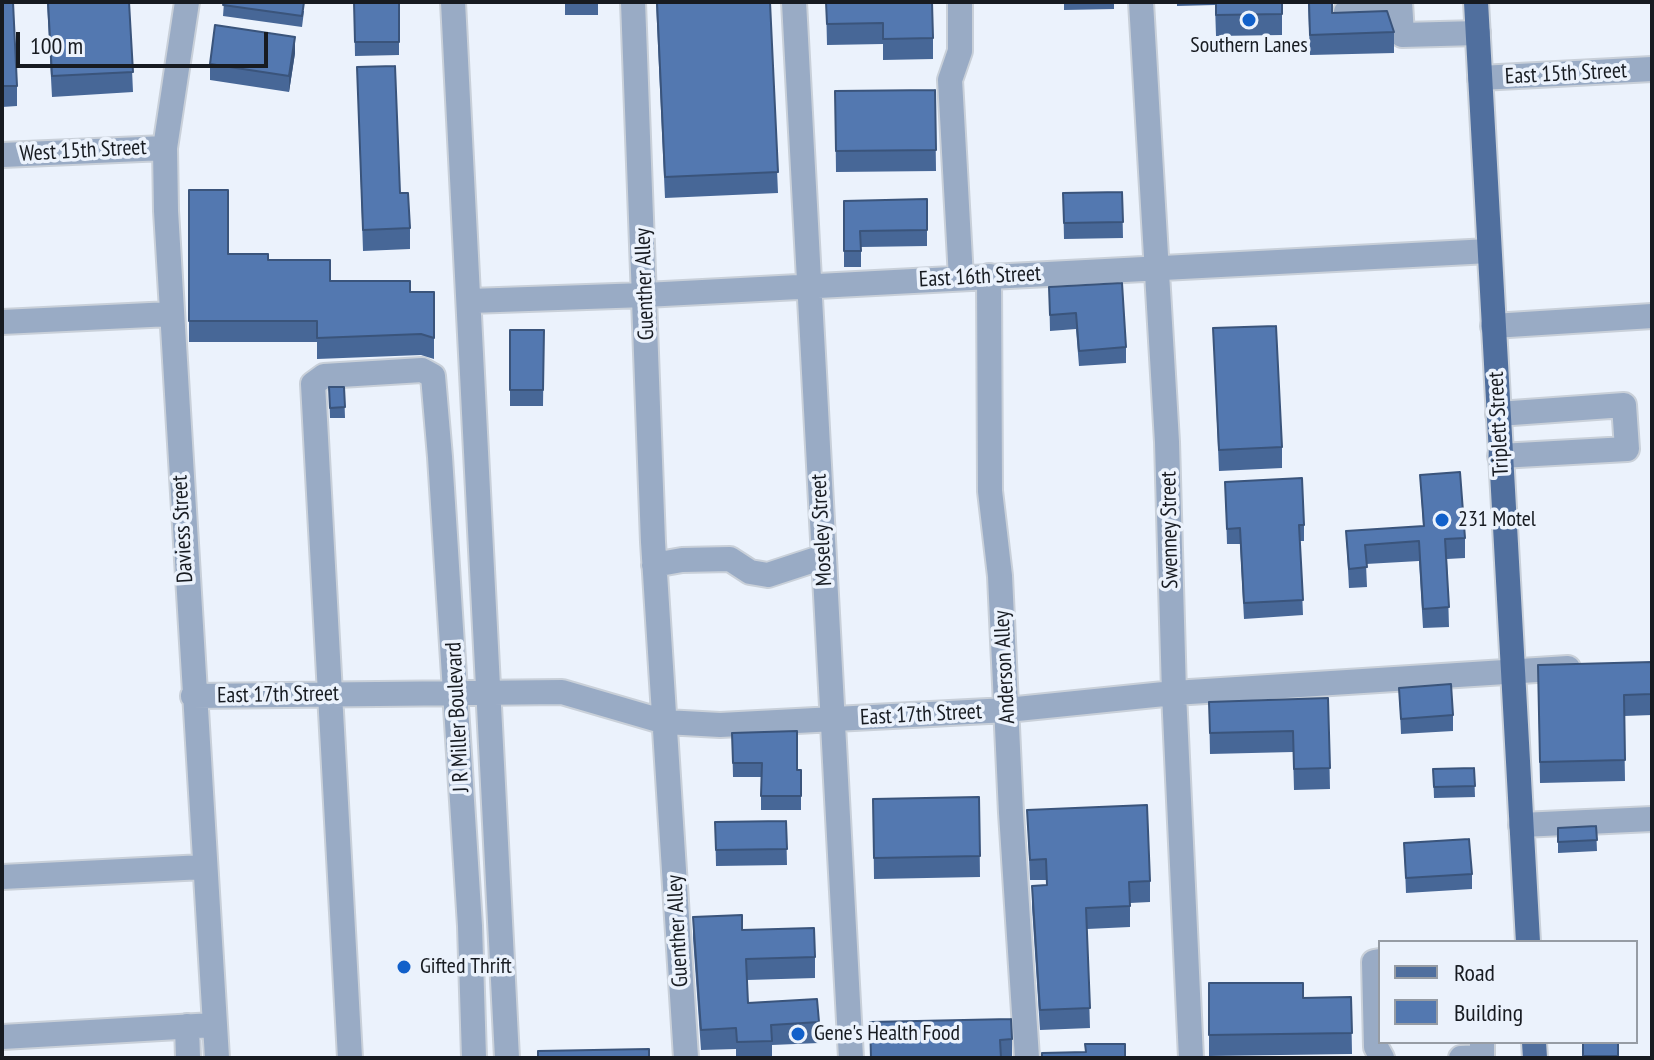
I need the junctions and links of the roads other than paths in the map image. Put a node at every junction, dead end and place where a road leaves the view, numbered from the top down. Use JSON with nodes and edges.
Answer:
{"nodes":[{"id":1,"x":187,"y":2,"type":"edge"},
{"id":2,"x":453,"y":2,"type":"edge"},
{"id":3,"x":633,"y":2,"type":"edge"},
{"id":4,"x":794,"y":2,"type":"edge"},
{"id":5,"x":960,"y":2,"type":"edge"},
{"id":6,"x":1141,"y":2,"type":"edge"},
{"id":7,"x":1476,"y":2,"type":"edge"},
{"id":8,"x":1400,"y":6,"type":"edge"},
{"id":9,"x":1346,"y":12,"type":"edge"},
{"id":10,"x":1478,"y":33,"type":"junction"},
{"id":11,"x":1652,"y":69,"type":"edge"},
{"id":12,"x":1480,"y":78,"type":"junction"},
{"id":13,"x":165,"y":148,"type":"junction"},
{"id":14,"x":2,"y":155,"type":"edge"},
{"id":15,"x":1489,"y":251,"type":"junction"},
{"id":16,"x":1156,"y":268,"type":"junction"},
{"id":17,"x":989,"y":276,"type":"junction"},
{"id":18,"x":961,"y":278,"type":"junction"},
{"id":19,"x":809,"y":287,"type":"junction"},
{"id":20,"x":645,"y":295,"type":"junction"},
{"id":21,"x":470,"y":301,"type":"junction"},
{"id":22,"x":171,"y":314,"type":"junction"},
{"id":23,"x":1652,"y":316,"type":"edge"},
{"id":24,"x":2,"y":322,"type":"edge"},
{"id":25,"x":1493,"y":326,"type":"junction"},
{"id":26,"x":1498,"y":414,"type":"junction"},
{"id":27,"x":1500,"y":456,"type":"junction"},
{"id":28,"x":823,"y":557,"type":"junction"},
{"id":29,"x":654,"y":565,"type":"junction"},
{"id":30,"x":1589,"y":667,"type":"edge"},
{"id":31,"x":1511,"y":671,"type":"junction"},
{"id":32,"x":487,"y":691,"type":"junction"},
{"id":33,"x":457,"y":692,"type":"junction"},
{"id":34,"x":1174,"y":693,"type":"junction"},
{"id":35,"x":330,"y":694,"type":"junction"},
{"id":36,"x":193,"y":696,"type":"junction"},
{"id":37,"x":1007,"y":710,"type":"junction"},
{"id":38,"x":832,"y":719,"type":"junction"},
{"id":39,"x":665,"y":722,"type":"junction"},
{"id":40,"x":1652,"y":819,"type":"edge"},
{"id":41,"x":1521,"y":825,"type":"junction"},
{"id":42,"x":204,"y":867,"type":"junction"},
{"id":43,"x":2,"y":877,"type":"edge"},
{"id":44,"x":500,"y":925,"type":"junction"},
{"id":45,"x":470,"y":926,"type":"junction"},
{"id":46,"x":1528,"y":940,"type":"edge"},
{"id":47,"x":1378,"y":956,"type":"edge"},
{"id":48,"x":214,"y":1025,"type":"junction"},
{"id":49,"x":187,"y":1026,"type":"junction"},
{"id":50,"x":2,"y":1037,"type":"edge"},
{"id":51,"x":1482,"y":1044,"type":"edge"},
{"id":52,"x":188,"y":1058,"type":"edge"},
{"id":53,"x":217,"y":1058,"type":"edge"},
{"id":54,"x":350,"y":1058,"type":"edge"},
{"id":55,"x":474,"y":1058,"type":"edge"},
{"id":56,"x":507,"y":1058,"type":"edge"},
{"id":57,"x":686,"y":1058,"type":"edge"},
{"id":58,"x":851,"y":1058,"type":"edge"},
{"id":59,"x":1027,"y":1058,"type":"edge"},
{"id":60,"x":1191,"y":1058,"type":"edge"},
{"id":61,"x":1382,"y":1058,"type":"edge"},
{"id":62,"x":1461,"y":1058,"type":"edge"}],
"edges":[{"from":1,"to":13,"type":"street","name":"Daviess Street"},
{"from":2,"to":21,"type":"street"},
{"from":3,"to":20,"type":"street","name":"Guenther Alley"},
{"from":4,"to":19,"type":"street","name":"Moseley Street"},
{"from":5,"to":18,"type":"street"},
{"from":6,"to":16,"type":"street","name":"Swenney Street"},
{"from":7,"to":10,"type":"main road","name":"Triplett Street"},
{"from":8,"to":9,"type":"street"},
{"from":8,"to":10,"type":"street"},
{"from":10,"to":12,"type":"main road","name":"Triplett Street"},
{"from":11,"to":12,"type":"street","name":"East 15th Street"},
{"from":12,"to":15,"type":"main road","name":"Triplett Street"},
{"from":13,"to":14,"type":"street","name":"West 15th Street"},
{"from":13,"to":22,"type":"street","name":"Daviess Street"},
{"from":15,"to":16,"type":"street","name":"East 16th Street"},
{"from":15,"to":25,"type":"main road","name":"Triplett Street"},
{"from":16,"to":17,"type":"street","name":"East 16th Street"},
{"from":16,"to":34,"type":"street","name":"Swenney Street"},
{"from":17,"to":18,"type":"street","name":"East 16th Street"},
{"from":17,"to":37,"type":"street","name":"Anderson Alley"},
{"from":18,"to":19,"type":"street","name":"East 16th Street"},
{"from":19,"to":20,"type":"street","name":"East 16th Street"},
{"from":19,"to":28,"type":"street","name":"Moseley Street"},
{"from":20,"to":21,"type":"street","name":"East 16th Street"},
{"from":20,"to":29,"type":"street","name":"Guenther Alley"},
{"from":21,"to":32,"type":"street"},
{"from":22,"to":24,"type":"street"},
{"from":22,"to":36,"type":"street","name":"Daviess Street"},
{"from":23,"to":25,"type":"street"},
{"from":25,"to":26,"type":"main road","name":"Triplett Street"},
{"from":26,"to":27,"type":"main road","name":"Triplett Street"},
{"from":26,"to":27,"type":"street"},
{"from":27,"to":31,"type":"main road","name":"Triplett Street"},
{"from":28,"to":29,"type":"street"},
{"from":28,"to":38,"type":"street","name":"Moseley Street"},
{"from":29,"to":39,"type":"street","name":"Guenther Alley"},
{"from":30,"to":31,"type":"street","name":"East 17th Street"},
{"from":31,"to":34,"type":"street","name":"East 17th Street"},
{"from":31,"to":41,"type":"main road","name":"Triplett Street"},
{"from":32,"to":33,"type":"street","name":"East 17th Street"},
{"from":32,"to":39,"type":"street","name":"East 17th Street"},
{"from":32,"to":44,"type":"street"},
{"from":33,"to":35,"type":"street","name":"East 17th Street"},
{"from":33,"to":35,"type":"street","name":"J R Miller Boulevard"},
{"from":33,"to":45,"type":"street","name":"J R Miller Boulevard"},
{"from":34,"to":37,"type":"street","name":"East 17th Street"},
{"from":34,"to":60,"type":"street","name":"Swenney Street"},
{"from":35,"to":36,"type":"street","name":"East 17th Street"},
{"from":35,"to":54,"type":"street"},
{"from":36,"to":42,"type":"street","name":"Daviess Street"},
{"from":37,"to":38,"type":"street","name":"East 17th Street"},
{"from":37,"to":59,"type":"street","name":"Anderson Alley"},
{"from":38,"to":39,"type":"street","name":"East 17th Street"},
{"from":38,"to":58,"type":"street","name":"Moseley Street"},
{"from":39,"to":57,"type":"street","name":"Guenther Alley"},
{"from":40,"to":41,"type":"street"},
{"from":41,"to":46,"type":"main road","name":"Triplett Street"},
{"from":42,"to":43,"type":"street"},
{"from":42,"to":48,"type":"street","name":"Daviess Street"},
{"from":44,"to":45,"type":"street"},
{"from":44,"to":56,"type":"street"},
{"from":45,"to":55,"type":"street","name":"J R Miller Boulevard"},
{"from":47,"to":61,"type":"street"},
{"from":48,"to":49,"type":"street"},
{"from":48,"to":53,"type":"street","name":"Daviess Street"},
{"from":49,"to":50,"type":"street"},
{"from":49,"to":52,"type":"street"},
{"from":51,"to":62,"type":"street"}]}
